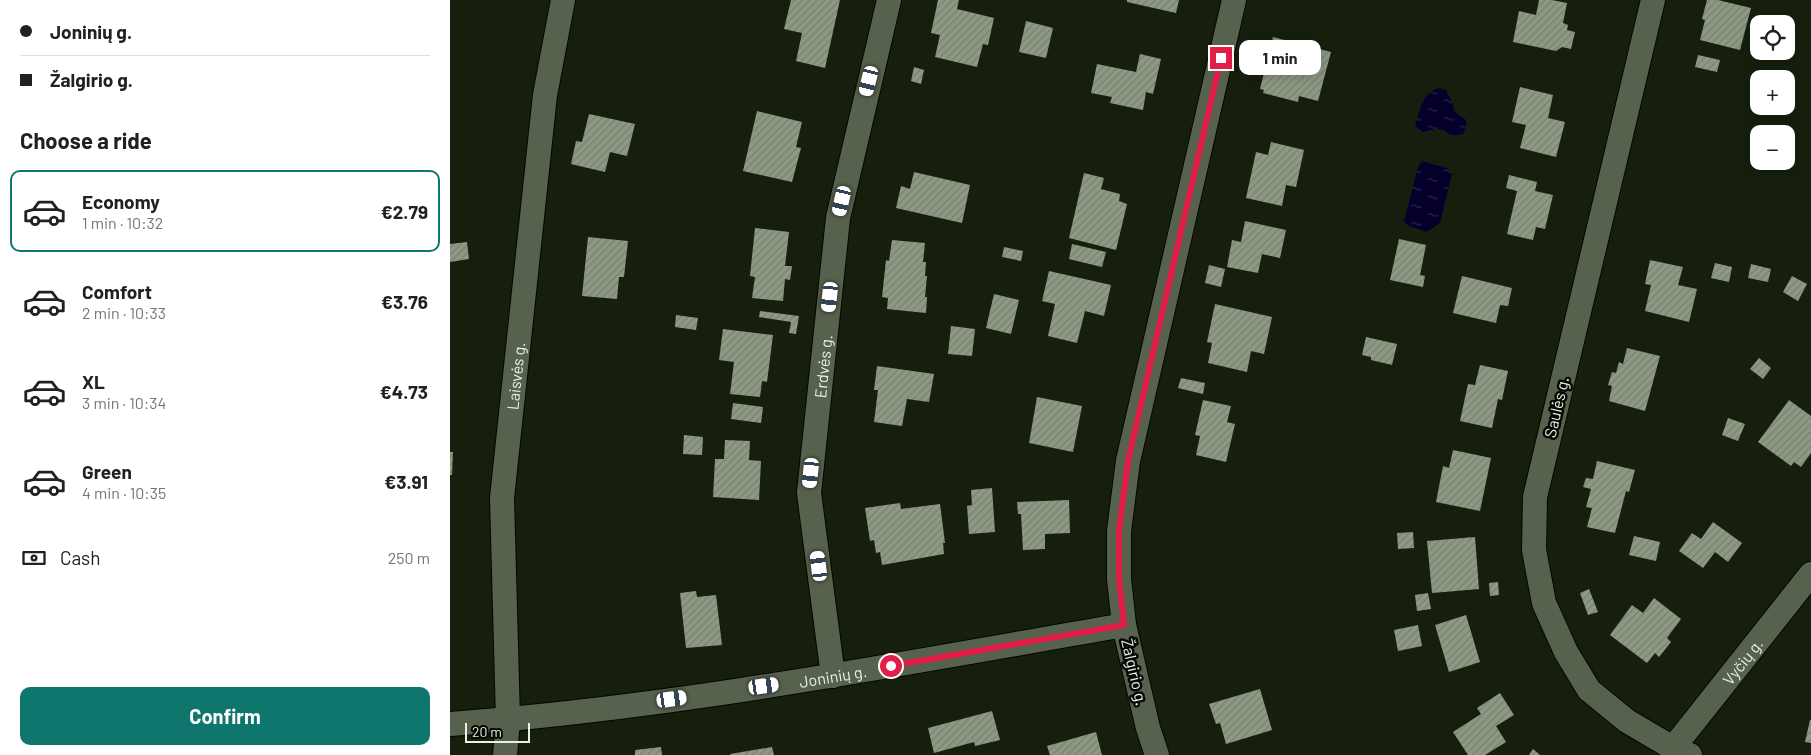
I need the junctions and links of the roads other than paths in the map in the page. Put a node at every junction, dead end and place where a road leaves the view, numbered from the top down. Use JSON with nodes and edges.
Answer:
{"nodes":[{"id":1,"x":563,"y":0,"type":"edge"},
{"id":2,"x":889,"y":0,"type":"edge"},
{"id":3,"x":1234,"y":0,"type":"edge"},
{"id":4,"x":1653,"y":0,"type":"edge"},
{"id":5,"x":1811,"y":574,"type":"edge"},
{"id":6,"x":1124,"y":625,"type":"junction"},
{"id":7,"x":833,"y":676,"type":"junction"},
{"id":8,"x":508,"y":720,"type":"junction"},
{"id":9,"x":450,"y":724,"type":"edge"},
{"id":10,"x":1682,"y":751,"type":"edge"},
{"id":11,"x":505,"y":755,"type":"edge"},
{"id":12,"x":1157,"y":755,"type":"edge"}],
"edges":[{"from":1,"to":8,"type":"street","name":"Laisvės g."},
{"from":2,"to":7,"type":"street","name":"Erdvės g."},
{"from":3,"to":6,"type":"street","name":"Žalgirio g."},
{"from":4,"to":10,"type":"street","name":"Saulės g."},
{"from":5,"to":10,"type":"street","name":"Vyčių g."},
{"from":6,"to":7,"type":"street","name":"Joninių g."},
{"from":6,"to":12,"type":"street","name":"Žalgirio g."},
{"from":7,"to":8,"type":"street","name":"Joninių g."},
{"from":8,"to":9,"type":"street","name":"Joninių g."},
{"from":8,"to":11,"type":"street","name":"Laisvės g."}]}
